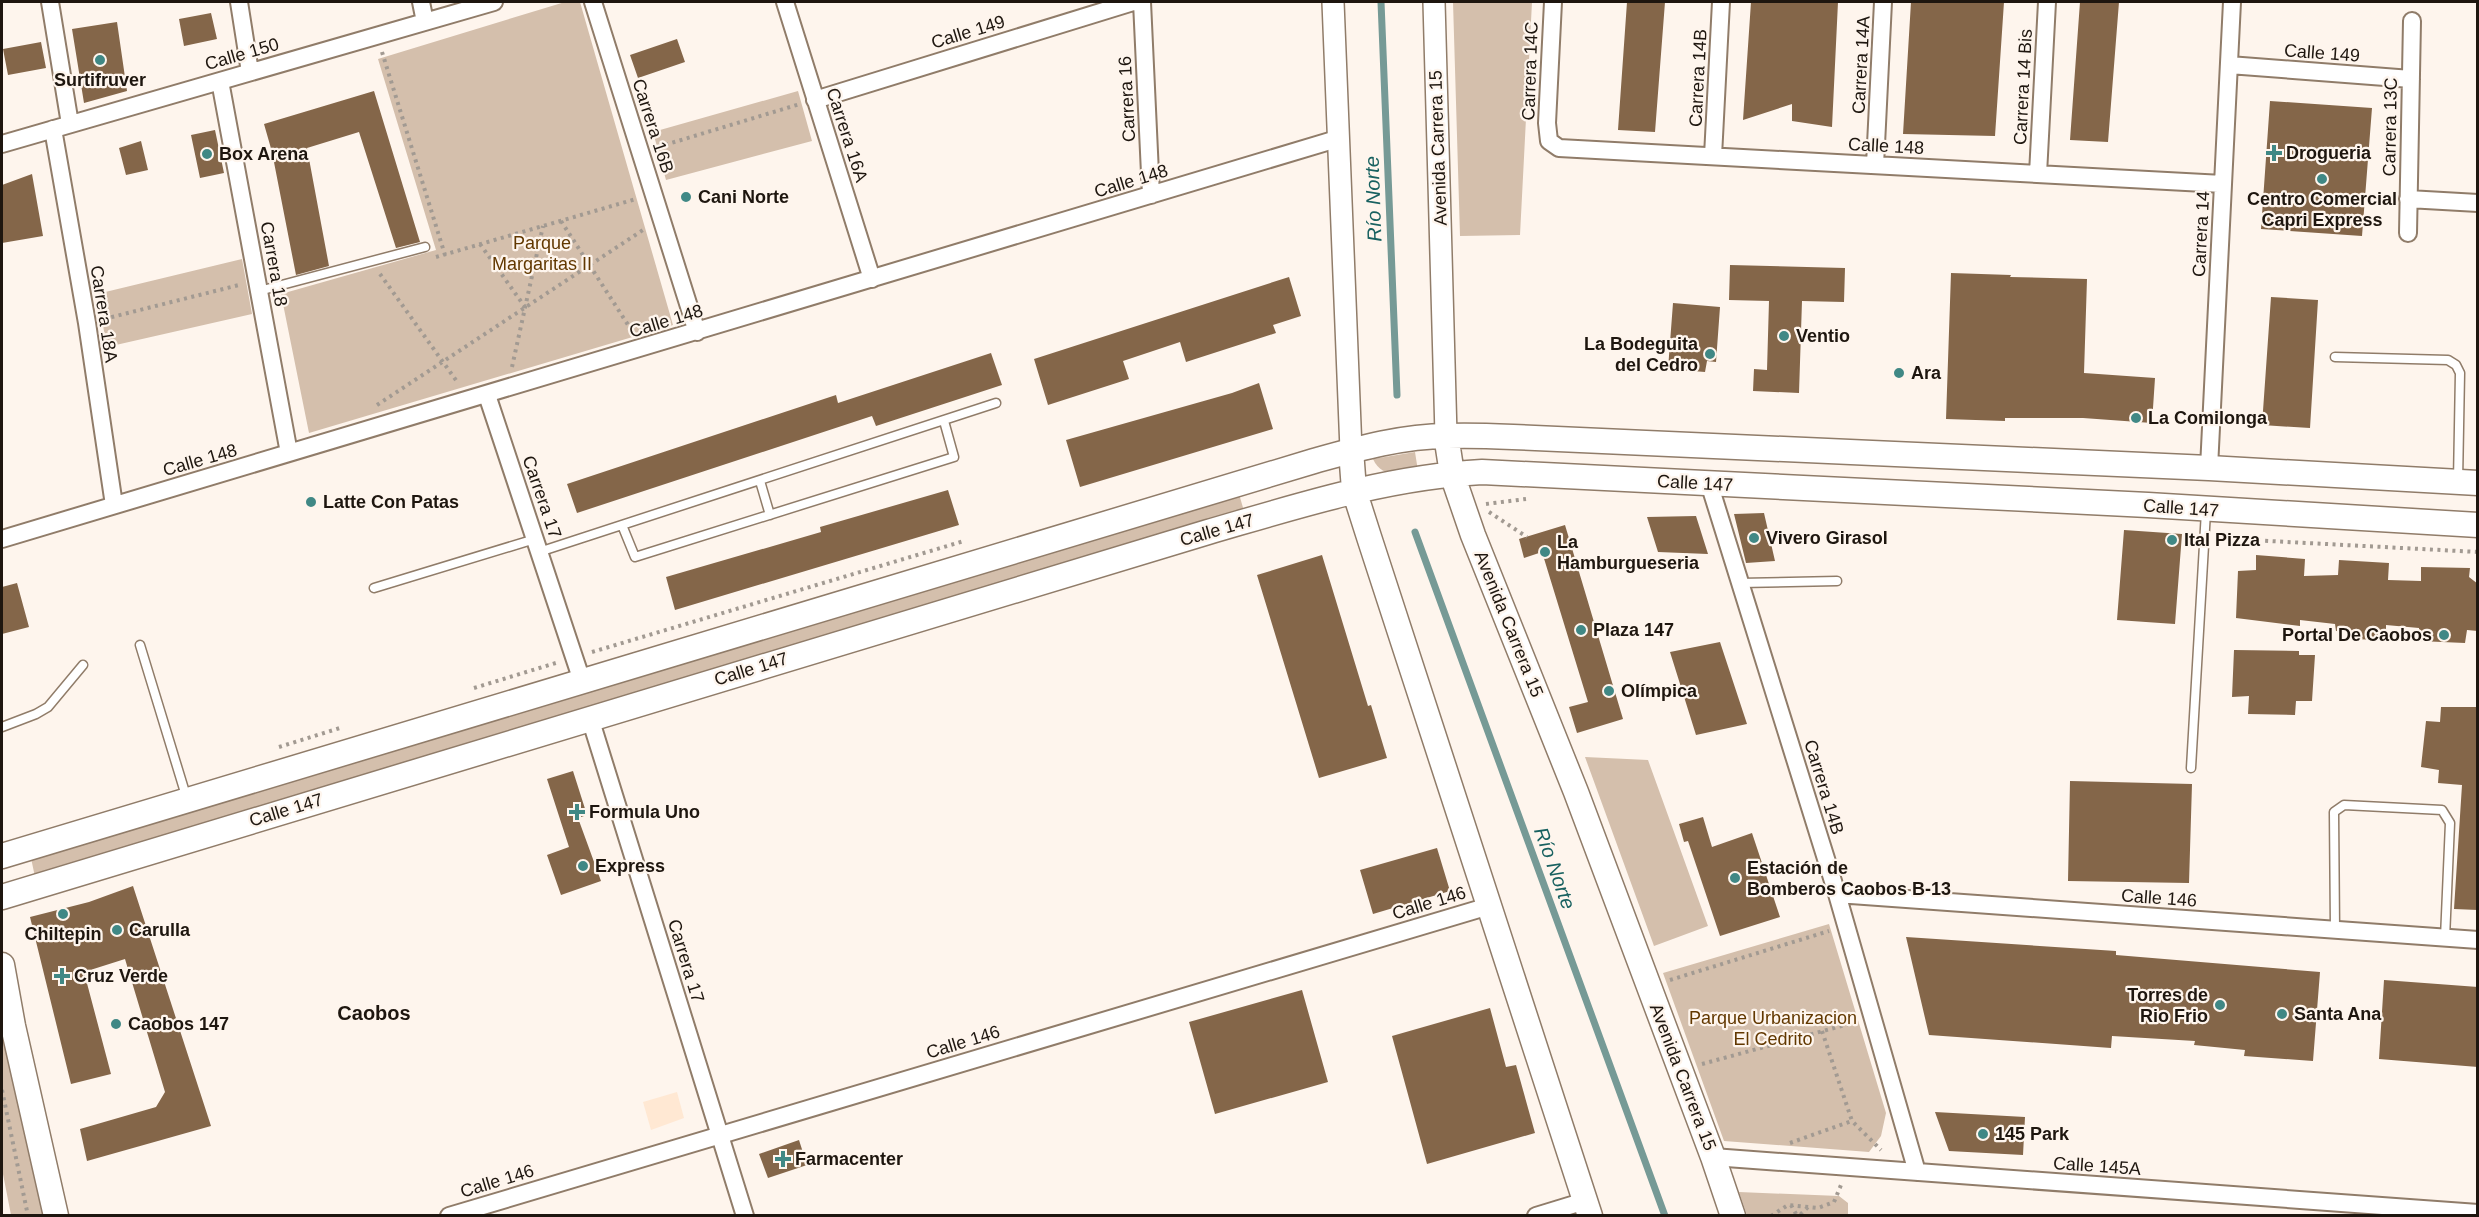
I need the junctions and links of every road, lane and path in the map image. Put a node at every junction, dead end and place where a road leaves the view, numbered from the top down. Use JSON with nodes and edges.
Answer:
{"nodes":[{"id":1,"x":50,"y":2,"type":"edge"},
{"id":2,"x":239,"y":2,"type":"edge"},
{"id":3,"x":421,"y":2,"type":"edge"},
{"id":4,"x":494,"y":2,"type":"edge"},
{"id":5,"x":593,"y":2,"type":"edge"},
{"id":6,"x":784,"y":2,"type":"edge"},
{"id":7,"x":1133,"y":2,"type":"edge"},
{"id":8,"x":1142,"y":2,"type":"edge"},
{"id":9,"x":1333,"y":2,"type":"edge"},
{"id":10,"x":1434,"y":2,"type":"edge"},
{"id":11,"x":1553,"y":2,"type":"edge"},
{"id":12,"x":1721,"y":2,"type":"edge"},
{"id":13,"x":1883,"y":2,"type":"edge"},
{"id":14,"x":2047,"y":2,"type":"edge"},
{"id":15,"x":2232,"y":2,"type":"edge"},
{"id":16,"x":425,"y":21,"type":"junction"},
{"id":17,"x":2412,"y":21,"type":"dead end"},
{"id":18,"x":377,"y":35,"type":"junction"},
{"id":19,"x":2229,"y":65,"type":"junction"},
{"id":20,"x":250,"y":72,"type":"junction"},
{"id":21,"x":2411,"y":79,"type":"junction"},
{"id":22,"x":220,"y":81,"type":"junction"},
{"id":23,"x":815,"y":100,"type":"junction"},
{"id":24,"x":70,"y":124,"type":"junction"},
{"id":25,"x":53,"y":129,"type":"junction"},
{"id":26,"x":1340,"y":138,"type":"junction"},
{"id":27,"x":1549,"y":141,"type":"joint"},
{"id":28,"x":2,"y":144,"type":"edge"},
{"id":29,"x":640,"y":152,"type":"junction"},
{"id":30,"x":1713,"y":156,"type":"junction"},
{"id":31,"x":1875,"y":165,"type":"junction"},
{"id":32,"x":2038,"y":174,"type":"junction"},
{"id":33,"x":2223,"y":184,"type":"junction"},
{"id":34,"x":654,"y":194,"type":"junction"},
{"id":35,"x":1151,"y":195,"type":"junction"},
{"id":36,"x":2408,"y":199,"type":"junction"},
{"id":37,"x":2478,"y":202,"type":"edge"},
{"id":38,"x":661,"y":218,"type":"junction"},
{"id":39,"x":561,"y":221,"type":"junction"},
{"id":40,"x":543,"y":226,"type":"junction"},
{"id":41,"x":2408,"y":233,"type":"dead end"},
{"id":42,"x":480,"y":244,"type":"junction"},
{"id":43,"x":425,"y":247,"type":"dead end"},
{"id":44,"x":445,"y":255,"type":"junction"},
{"id":45,"x":434,"y":258,"type":"dead end"},
{"id":46,"x":590,"y":265,"type":"junction"},
{"id":47,"x":390,"y":270,"type":"dead end"},
{"id":48,"x":379,"y":274,"type":"junction"},
{"id":49,"x":369,"y":277,"type":"dead end"},
{"id":50,"x":872,"y":279,"type":"junction"},
{"id":51,"x":258,"y":286,"type":"junction"},
{"id":52,"x":526,"y":308,"type":"junction"},
{"id":53,"x":87,"y":323,"type":"junction"},
{"id":54,"x":697,"y":332,"type":"junction"},
{"id":55,"x":644,"y":348,"type":"junction"},
{"id":56,"x":2335,"y":357,"type":"dead end"},
{"id":57,"x":443,"y":363,"type":"junction"},
{"id":58,"x":507,"y":388,"type":"junction"},
{"id":59,"x":478,"y":397,"type":"junction"},
{"id":60,"x":996,"y":403,"type":"dead end"},
{"id":61,"x":373,"y":408,"type":"dead end"},
{"id":62,"x":944,"y":421,"type":"junction"},
{"id":63,"x":1446,"y":435,"type":"junction"},
{"id":64,"x":1351,"y":450,"type":"junction"},
{"id":65,"x":289,"y":453,"type":"junction"},
{"id":66,"x":2209,"y":468,"type":"junction"},
{"id":67,"x":1452,"y":474,"type":"junction"},
{"id":68,"x":760,"y":481,"type":"junction"},
{"id":69,"x":2468,"y":482,"type":"edge"},
{"id":70,"x":1709,"y":483,"type":"junction"},
{"id":71,"x":1354,"y":490,"type":"junction"},
{"id":72,"x":114,"y":505,"type":"junction"},
{"id":73,"x":1484,"y":508,"type":"dead end"},
{"id":74,"x":2206,"y":510,"type":"junction"},
{"id":75,"x":770,"y":515,"type":"junction"},
{"id":76,"x":622,"y":525,"type":"junction"},
{"id":77,"x":2478,"y":525,"type":"edge"},
{"id":78,"x":1527,"y":537,"type":"dead end"},
{"id":79,"x":2,"y":539,"type":"edge"},
{"id":80,"x":537,"y":545,"type":"junction"},
{"id":81,"x":1837,"y":581,"type":"dead end"},
{"id":82,"x":1740,"y":583,"type":"junction"},
{"id":83,"x":374,"y":588,"type":"dead end"},
{"id":84,"x":140,"y":645,"type":"dead end"},
{"id":85,"x":83,"y":665,"type":"dead end"},
{"id":86,"x":582,"y":681,"type":"junction"},
{"id":87,"x":590,"y":718,"type":"junction"},
{"id":88,"x":2,"y":727,"type":"edge"},
{"id":89,"x":2191,"y":768,"type":"dead end"},
{"id":90,"x":187,"y":800,"type":"junction"},
{"id":91,"x":2,"y":856,"type":"edge"},
{"id":92,"x":1837,"y":894,"type":"junction"},
{"id":93,"x":2,"y":897,"type":"edge"},
{"id":94,"x":1488,"y":906,"type":"junction"},
{"id":95,"x":1846,"y":926,"type":"junction"},
{"id":96,"x":2335,"y":930,"type":"junction"},
{"id":97,"x":2445,"y":938,"type":"junction"},
{"id":98,"x":2478,"y":940,"type":"edge"},
{"id":99,"x":2,"y":965,"type":"edge"},
{"id":100,"x":1669,"y":980,"type":"junction"},
{"id":101,"x":1660,"y":982,"type":"dead end"},
{"id":102,"x":1673,"y":991,"type":"dead end"},
{"id":103,"x":1873,"y":1018,"type":"junction"},
{"id":104,"x":1822,"y":1031,"type":"junction"},
{"id":105,"x":1697,"y":1054,"type":"dead end"},
{"id":106,"x":2,"y":1090,"type":"edge"},
{"id":107,"x":1852,"y":1121,"type":"junction"},
{"id":108,"x":720,"y":1134,"type":"junction"},
{"id":109,"x":1781,"y":1146,"type":"dead end"},
{"id":110,"x":1881,"y":1150,"type":"dead end"},
{"id":111,"x":1713,"y":1157,"type":"junction"},
{"id":112,"x":1846,"y":1167,"type":"junction"},
{"id":113,"x":1917,"y":1172,"type":"junction"},
{"id":114,"x":1791,"y":1205,"type":"junction"},
{"id":115,"x":1809,"y":1207,"type":"junction"},
{"id":116,"x":1588,"y":1208,"type":"edge"},
{"id":117,"x":2478,"y":1213,"type":"edge"},
{"id":118,"x":28,"y":1215,"type":"edge"},
{"id":119,"x":56,"y":1215,"type":"edge"},
{"id":120,"x":449,"y":1215,"type":"edge"},
{"id":121,"x":745,"y":1215,"type":"edge"},
{"id":122,"x":1536,"y":1215,"type":"edge"},
{"id":123,"x":1733,"y":1215,"type":"edge"},
{"id":124,"x":1772,"y":1215,"type":"edge"}],
"edges":[{"from":1,"to":24,"type":"street"},
{"from":2,"to":20,"type":"street"},
{"from":3,"to":16,"type":"street"},
{"from":4,"to":16,"type":"street","name":"Calle 150"},
{"from":5,"to":29,"type":"street","name":"Carrera 16B"},
{"from":6,"to":23,"type":"street","name":"Carrera 16A"},
{"from":7,"to":23,"type":"street","name":"Calle 149"},
{"from":8,"to":35,"type":"street","name":"Carrera 16"},
{"from":9,"to":26,"type":"street"},
{"from":10,"to":63,"type":"street","name":"Avenida Carrera 15"},
{"from":11,"to":27,"type":"street","name":"Carrera 14C"},
{"from":12,"to":30,"type":"street","name":"Carrera 14B"},
{"from":13,"to":31,"type":"street","name":"Carrera 14A"},
{"from":14,"to":32,"type":"street","name":"Carrera 14 Bis"},
{"from":15,"to":19,"type":"street","name":"Carrera 14"},
{"from":16,"to":18,"type":"street","name":"Calle 150"},
{"from":17,"to":21,"type":"street","name":"Carrera 13C"},
{"from":18,"to":20,"type":"street","name":"Calle 150"},
{"from":18,"to":44,"type":"path"},
{"from":19,"to":21,"type":"street","name":"Calle 149"},
{"from":19,"to":33,"type":"street","name":"Carrera 14"},
{"from":20,"to":22,"type":"street","name":"Calle 150"},
{"from":21,"to":36,"type":"street","name":"Carrera 13C"},
{"from":22,"to":24,"type":"street","name":"Calle 150"},
{"from":22,"to":51,"type":"street","name":"Carrera 18"},
{"from":23,"to":29,"type":"path"},
{"from":23,"to":50,"type":"street","name":"Carrera 16A"},
{"from":24,"to":25,"type":"street","name":"Calle 150"},
{"from":25,"to":28,"type":"street","name":"Calle 150"},
{"from":25,"to":53,"type":"street","name":"Carrera 18A"},
{"from":26,"to":35,"type":"street","name":"Calle 148"},
{"from":26,"to":64,"type":"street"},
{"from":27,"to":30,"type":"street","name":"Calle 148"},
{"from":29,"to":34,"type":"street","name":"Carrera 16B"},
{"from":30,"to":31,"type":"street","name":"Calle 148"},
{"from":31,"to":32,"type":"street","name":"Calle 148"},
{"from":32,"to":33,"type":"street","name":"Calle 148"},
{"from":33,"to":66,"type":"street","name":"Carrera 14"},
{"from":34,"to":38,"type":"street","name":"Carrera 16B"},
{"from":34,"to":39,"type":"path"},
{"from":35,"to":50,"type":"street","name":"Calle 148"},
{"from":36,"to":37,"type":"street"},
{"from":36,"to":41,"type":"street","name":"Carrera 13C"},
{"from":38,"to":46,"type":"path"},
{"from":38,"to":54,"type":"street","name":"Carrera 16B"},
{"from":39,"to":40,"type":"path"},
{"from":39,"to":46,"type":"path"},
{"from":40,"to":42,"type":"path"},
{"from":40,"to":52,"type":"path"},
{"from":42,"to":44,"type":"path"},
{"from":42,"to":52,"type":"path"},
{"from":43,"to":51,"type":"lane"},
{"from":44,"to":45,"type":"path"},
{"from":46,"to":52,"type":"path"},
{"from":46,"to":55,"type":"path"},
{"from":47,"to":48,"type":"path"},
{"from":48,"to":49,"type":"path"},
{"from":48,"to":57,"type":"path"},
{"from":50,"to":54,"type":"street","name":"Calle 148"},
{"from":51,"to":53,"type":"path"},
{"from":51,"to":65,"type":"street","name":"Carrera 18"},
{"from":52,"to":57,"type":"path"},
{"from":52,"to":58,"type":"path"},
{"from":53,"to":72,"type":"street","name":"Carrera 18A"},
{"from":54,"to":55,"type":"street","name":"Calle 148"},
{"from":55,"to":58,"type":"street","name":"Calle 148"},
{"from":56,"to":69,"type":"lane"},
{"from":57,"to":59,"type":"path"},
{"from":57,"to":61,"type":"path"},
{"from":58,"to":59,"type":"street","name":"Calle 148"},
{"from":59,"to":65,"type":"street","name":"Calle 148"},
{"from":59,"to":80,"type":"street","name":"Carrera 17"},
{"from":60,"to":62,"type":"lane"},
{"from":62,"to":68,"type":"lane"},
{"from":62,"to":75,"type":"lane"},
{"from":63,"to":64,"type":"main road","name":"Calle 147"},
{"from":63,"to":66,"type":"main road","name":"Calle 147"},
{"from":63,"to":67,"type":"main road","name":"Avenida Carrera 15"},
{"from":64,"to":71,"type":"main road"},
{"from":64,"to":86,"type":"main road","name":"Calle 147"},
{"from":65,"to":72,"type":"street","name":"Calle 148"},
{"from":66,"to":69,"type":"main road","name":"Calle 147"},
{"from":67,"to":70,"type":"main road","name":"Calle 147"},
{"from":67,"to":71,"type":"main road","name":"Calle 147"},
{"from":67,"to":111,"type":"main road","name":"Avenida Carrera 15"},
{"from":68,"to":75,"type":"lane"},
{"from":68,"to":76,"type":"lane"},
{"from":70,"to":74,"type":"main road","name":"Calle 147"},
{"from":70,"to":82,"type":"street","name":"Carrera 14B"},
{"from":71,"to":87,"type":"main road","name":"Calle 147"},
{"from":71,"to":94,"type":"main road"},
{"from":72,"to":79,"type":"street","name":"Calle 148"},
{"from":73,"to":78,"type":"path"},
{"from":74,"to":77,"type":"main road","name":"Calle 147"},
{"from":74,"to":89,"type":"lane"},
{"from":75,"to":76,"type":"lane"},
{"from":76,"to":80,"type":"lane"},
{"from":80,"to":83,"type":"lane"},
{"from":80,"to":86,"type":"street","name":"Carrera 17"},
{"from":81,"to":82,"type":"lane"},
{"from":82,"to":92,"type":"street","name":"Carrera 14B"},
{"from":84,"to":90,"type":"lane"},
{"from":85,"to":88,"type":"lane"},
{"from":86,"to":90,"type":"main road","name":"Calle 147"},
{"from":87,"to":93,"type":"main road","name":"Calle 147"},
{"from":87,"to":108,"type":"street","name":"Carrera 17"},
{"from":90,"to":91,"type":"main road","name":"Calle 147"},
{"from":92,"to":95,"type":"street","name":"Carrera 14B"},
{"from":92,"to":96,"type":"street","name":"Calle 146"},
{"from":94,"to":108,"type":"street","name":"Calle 146"},
{"from":94,"to":116,"type":"main road"},
{"from":95,"to":100,"type":"path"},
{"from":95,"to":103,"type":"street","name":"Carrera 14B"},
{"from":96,"to":97,"type":"street","name":"Calle 146"},
{"from":96,"to":97,"type":"lane"},
{"from":97,"to":98,"type":"street","name":"Calle 146"},
{"from":99,"to":119,"type":"main road"},
{"from":100,"to":101,"type":"path"},
{"from":100,"to":102,"type":"path"},
{"from":103,"to":104,"type":"path"},
{"from":103,"to":113,"type":"street","name":"Carrera 14B"},
{"from":104,"to":105,"type":"path"},
{"from":104,"to":107,"type":"path"},
{"from":106,"to":118,"type":"path"},
{"from":107,"to":109,"type":"path"},
{"from":107,"to":110,"type":"path"},
{"from":108,"to":120,"type":"street","name":"Calle 146"},
{"from":108,"to":121,"type":"street","name":"Carrera 17"},
{"from":111,"to":112,"type":"street","name":"Calle 145A"},
{"from":111,"to":123,"type":"main road","name":"Avenida Carrera 15"},
{"from":112,"to":113,"type":"street","name":"Calle 145A"},
{"from":112,"to":115,"type":"path"},
{"from":113,"to":117,"type":"street","name":"Calle 145A"},
{"from":114,"to":115,"type":"path"},
{"from":114,"to":115,"type":"path"},
{"from":114,"to":124,"type":"path"},
{"from":116,"to":122,"type":"street"}]}
